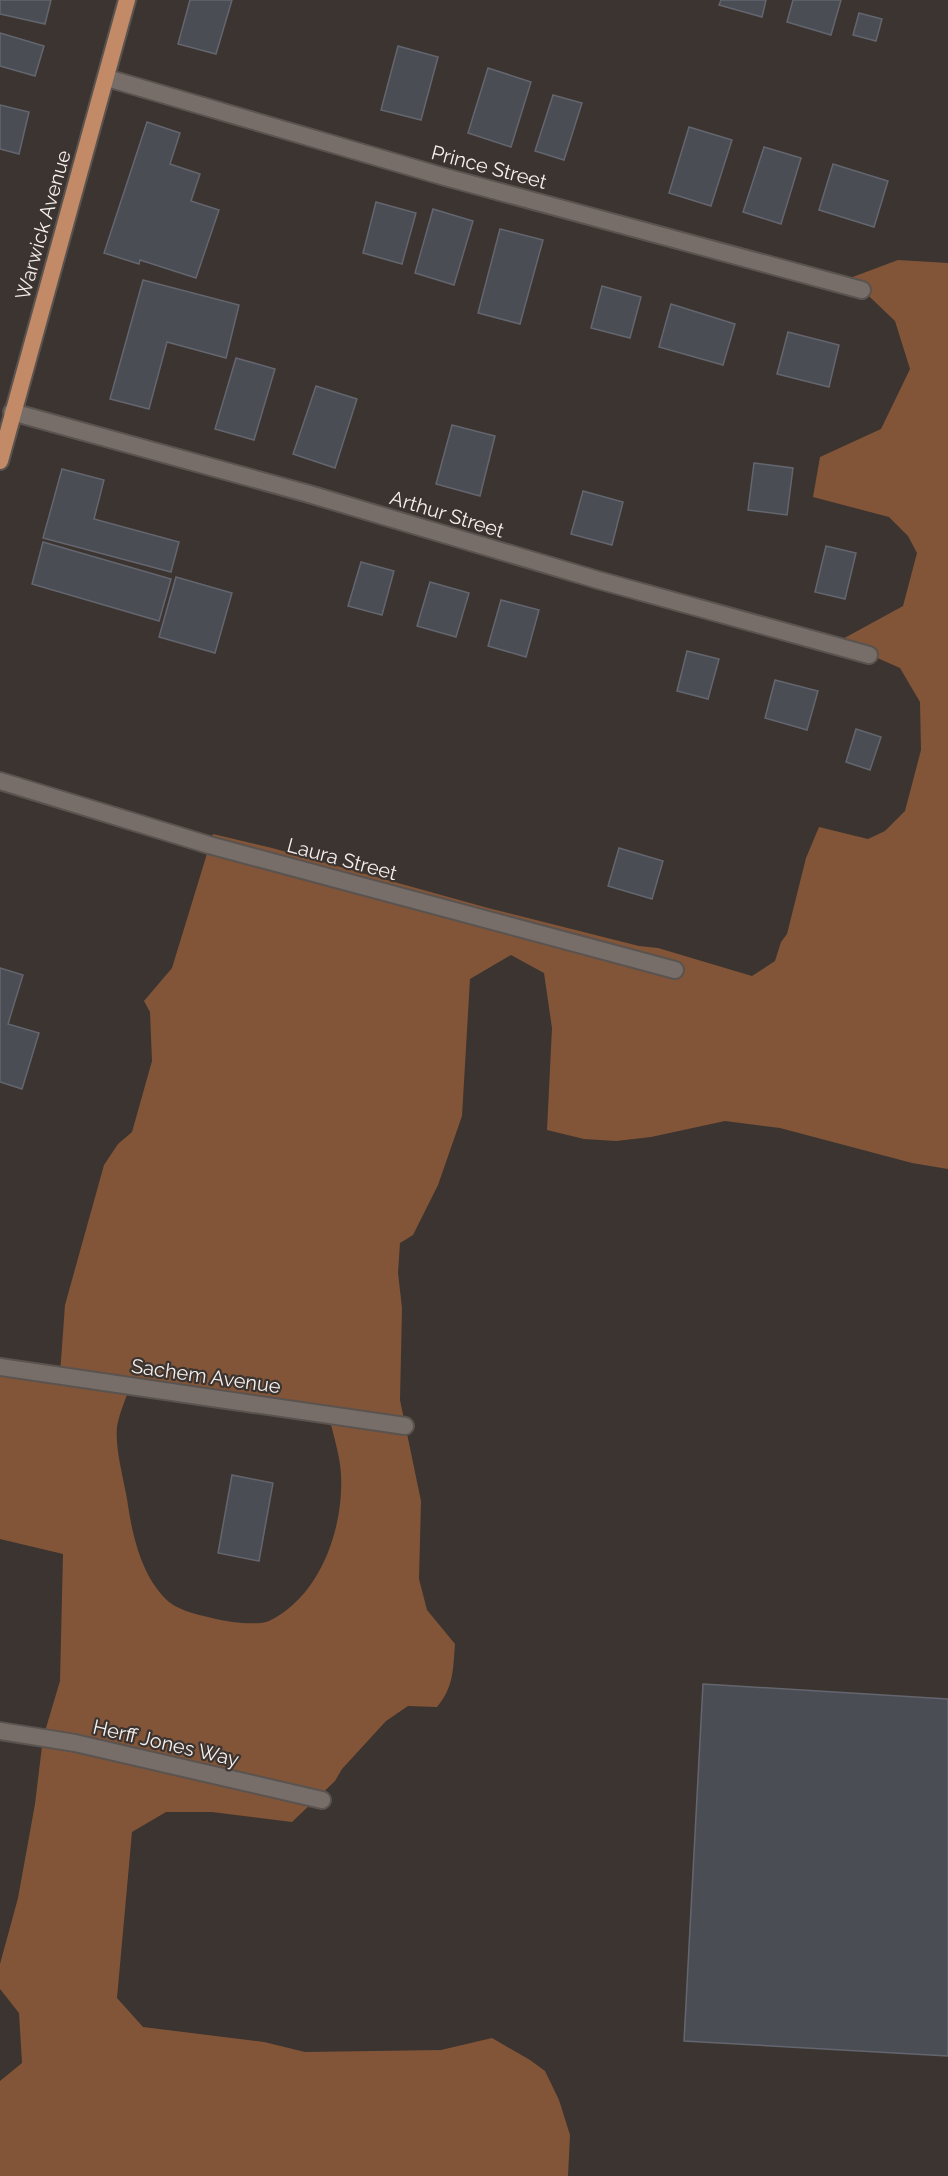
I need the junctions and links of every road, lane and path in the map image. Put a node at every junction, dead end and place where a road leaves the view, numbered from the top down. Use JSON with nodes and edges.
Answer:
{"nodes":[{"id":1,"x":126,"y":0,"type":"edge"},
{"id":2,"x":107,"y":78,"type":"junction"},
{"id":3,"x":862,"y":290,"type":"dead end"},
{"id":4,"x":12,"y":412,"type":"junction"},
{"id":5,"x":0,"y":461,"type":"edge"},
{"id":6,"x":869,"y":655,"type":"dead end"},
{"id":7,"x":0,"y":781,"type":"edge"},
{"id":8,"x":675,"y":970,"type":"dead end"},
{"id":9,"x":0,"y":1367,"type":"edge"},
{"id":10,"x":405,"y":1426,"type":"dead end"},
{"id":11,"x":0,"y":1731,"type":"edge"},
{"id":12,"x":322,"y":1800,"type":"dead end"}],
"edges":[{"from":1,"to":2,"type":"main road","name":"Warwick Avenue"},
{"from":2,"to":3,"type":"street","name":"Prince Street"},
{"from":2,"to":4,"type":"main road","name":"Warwick Avenue"},
{"from":4,"to":5,"type":"main road","name":"Warwick Avenue"},
{"from":4,"to":6,"type":"street","name":"Arthur Street"},
{"from":7,"to":8,"type":"street","name":"Laura Street"},
{"from":9,"to":10,"type":"street","name":"Sachem Avenue"},
{"from":11,"to":12,"type":"street","name":"Herff Jones Way"}]}
